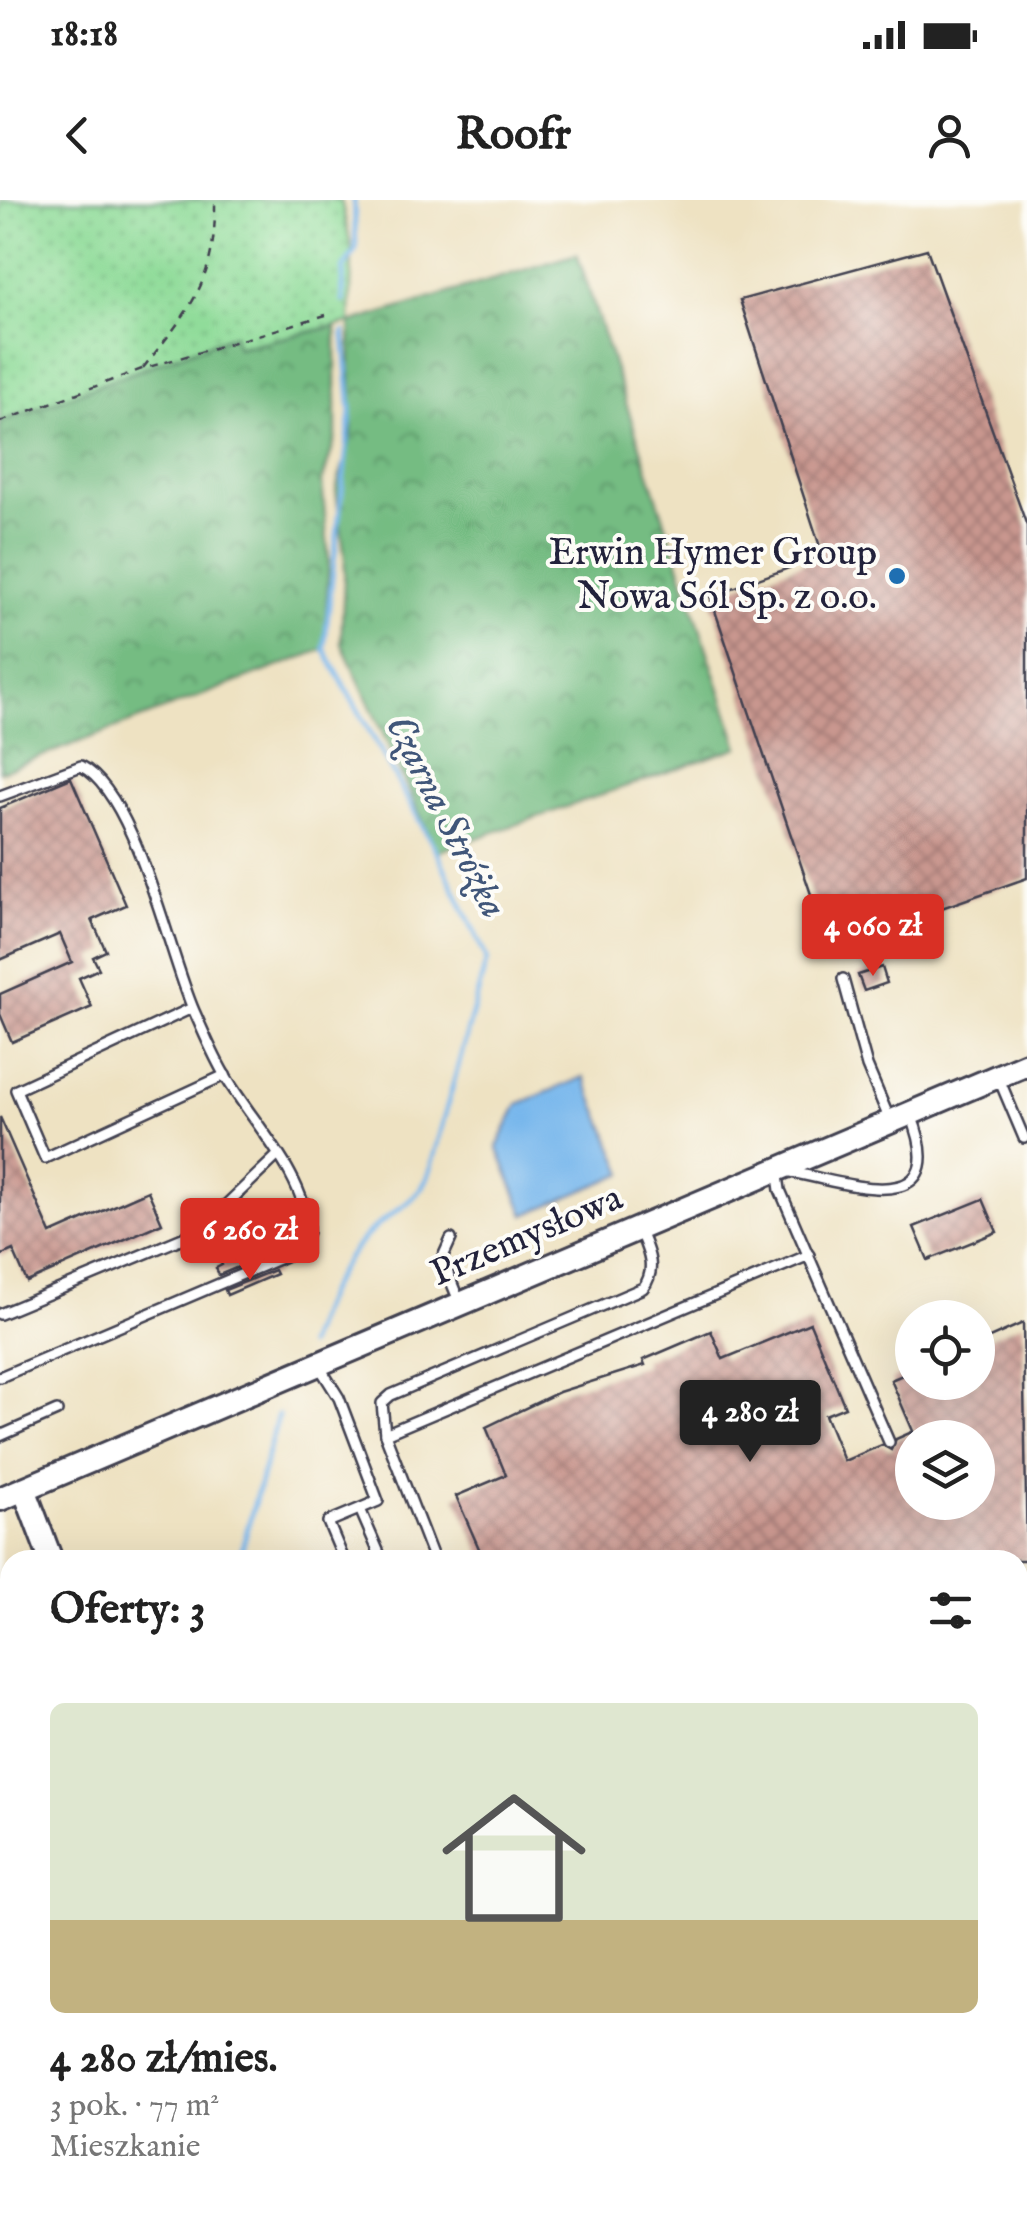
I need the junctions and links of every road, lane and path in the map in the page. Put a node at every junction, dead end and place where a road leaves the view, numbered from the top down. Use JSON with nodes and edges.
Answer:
{"nodes":[{"id":1,"x":215,"y":200,"type":"edge"},
{"id":2,"x":326,"y":314,"type":"dead end"},
{"id":3,"x":142,"y":369,"type":"junction"},
{"id":4,"x":0,"y":422,"type":"edge"},
{"id":5,"x":0,"y":796,"type":"edge"},
{"id":6,"x":843,"y":980,"type":"dead end"},
{"id":7,"x":192,"y":1008,"type":"junction"},
{"id":8,"x":1027,"y":1064,"type":"edge"},
{"id":9,"x":224,"y":1075,"type":"junction"},
{"id":10,"x":998,"y":1076,"type":"junction"},
{"id":11,"x":900,"y":1117,"type":"junction"},
{"id":12,"x":1024,"y":1138,"type":"dead end"},
{"id":13,"x":277,"y":1156,"type":"junction"},
{"id":14,"x":778,"y":1169,"type":"junction"},
{"id":15,"x":639,"y":1228,"type":"junction"},
{"id":16,"x":451,"y":1239,"type":"dead end"},
{"id":17,"x":809,"y":1255,"type":"junction"},
{"id":18,"x":460,"y":1303,"type":"junction"},
{"id":19,"x":0,"y":1314,"type":"edge"},
{"id":20,"x":317,"y":1364,"type":"junction"},
{"id":21,"x":0,"y":1377,"type":"edge"},
{"id":22,"x":57,"y":1412,"type":"dead end"},
{"id":23,"x":385,"y":1434,"type":"junction"},
{"id":24,"x":0,"y":1436,"type":"edge"},
{"id":25,"x":889,"y":1442,"type":"dead end"},
{"id":26,"x":24,"y":1489,"type":"junction"},
{"id":27,"x":0,"y":1499,"type":"edge"},
{"id":28,"x":360,"y":1508,"type":"junction"},
{"id":29,"x":47,"y":1550,"type":"edge"},
{"id":30,"x":340,"y":1550,"type":"edge"},
{"id":31,"x":378,"y":1550,"type":"edge"},
{"id":32,"x":430,"y":1550,"type":"edge"}],
"edges":[{"from":1,"to":3,"type":"path"},
{"from":2,"to":3,"type":"path"},
{"from":3,"to":4,"type":"path"},
{"from":5,"to":7,"type":"lane"},
{"from":6,"to":11,"type":"lane"},
{"from":7,"to":9,"type":"lane"},
{"from":7,"to":9,"type":"lane"},
{"from":8,"to":10,"type":"street","name":"Przemysłowa"},
{"from":9,"to":13,"type":"lane"},
{"from":10,"to":11,"type":"street","name":"Przemysłowa"},
{"from":10,"to":12,"type":"lane"},
{"from":11,"to":14,"type":"street","name":"Przemysłowa"},
{"from":11,"to":14,"type":"lane"},
{"from":13,"to":19,"type":"lane"},
{"from":13,"to":21,"type":"lane"},
{"from":14,"to":15,"type":"street","name":"Przemysłowa"},
{"from":14,"to":17,"type":"lane"},
{"from":15,"to":18,"type":"street","name":"Przemysłowa"},
{"from":15,"to":23,"type":"lane"},
{"from":16,"to":18,"type":"lane"},
{"from":17,"to":23,"type":"lane"},
{"from":17,"to":25,"type":"lane"},
{"from":18,"to":20,"type":"street","name":"Przemysłowa"},
{"from":20,"to":26,"type":"street","name":"Przemysłowa"},
{"from":20,"to":28,"type":"lane"},
{"from":22,"to":24,"type":"lane"},
{"from":23,"to":32,"type":"lane"},
{"from":26,"to":27,"type":"street","name":"Przemysłowa"},
{"from":26,"to":29,"type":"street"},
{"from":28,"to":30,"type":"lane"},
{"from":28,"to":31,"type":"lane"}]}
